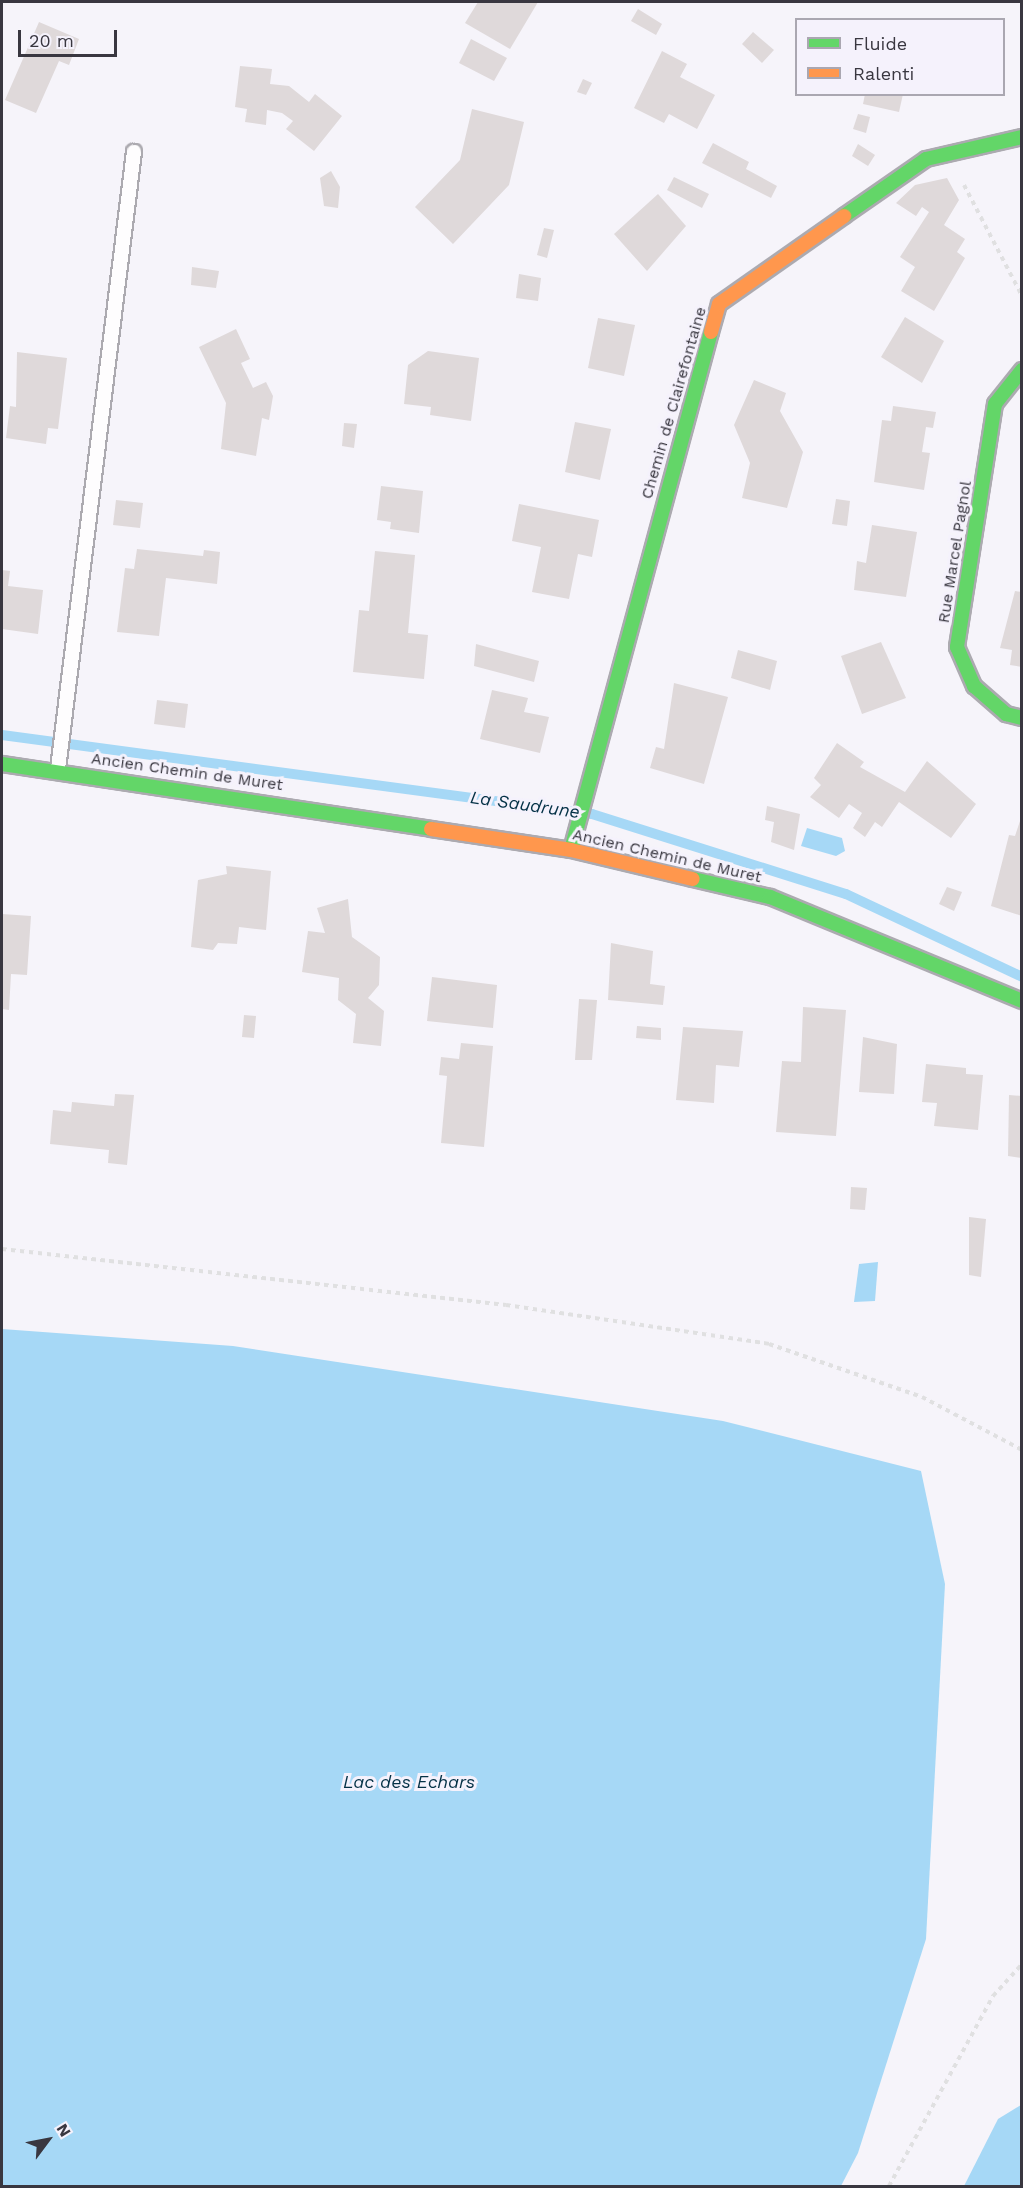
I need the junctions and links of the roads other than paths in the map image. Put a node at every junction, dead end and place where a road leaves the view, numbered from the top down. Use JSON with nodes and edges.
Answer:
{"nodes":[{"id":1,"x":1022,"y":137,"type":"edge"},
{"id":2,"x":134,"y":152,"type":"dead end"},
{"id":3,"x":1022,"y":370,"type":"edge"},
{"id":4,"x":1022,"y":718,"type":"edge"},
{"id":5,"x":2,"y":764,"type":"edge"},
{"id":6,"x":58,"y":770,"type":"junction"},
{"id":7,"x":571,"y":850,"type":"junction"},
{"id":8,"x":1022,"y":1001,"type":"edge"}],
"edges":[{"from":1,"to":7,"type":"street","name":"Chemin de Clairefontaine"},
{"from":2,"to":6,"type":"lane"},
{"from":3,"to":4,"type":"street","name":"Rue Marcel Pagnol"},
{"from":5,"to":6,"type":"street","name":"Ancien Chemin de Muret"},
{"from":6,"to":7,"type":"street","name":"Ancien Chemin de Muret"},
{"from":7,"to":8,"type":"street","name":"Ancien Chemin de Muret"}]}
